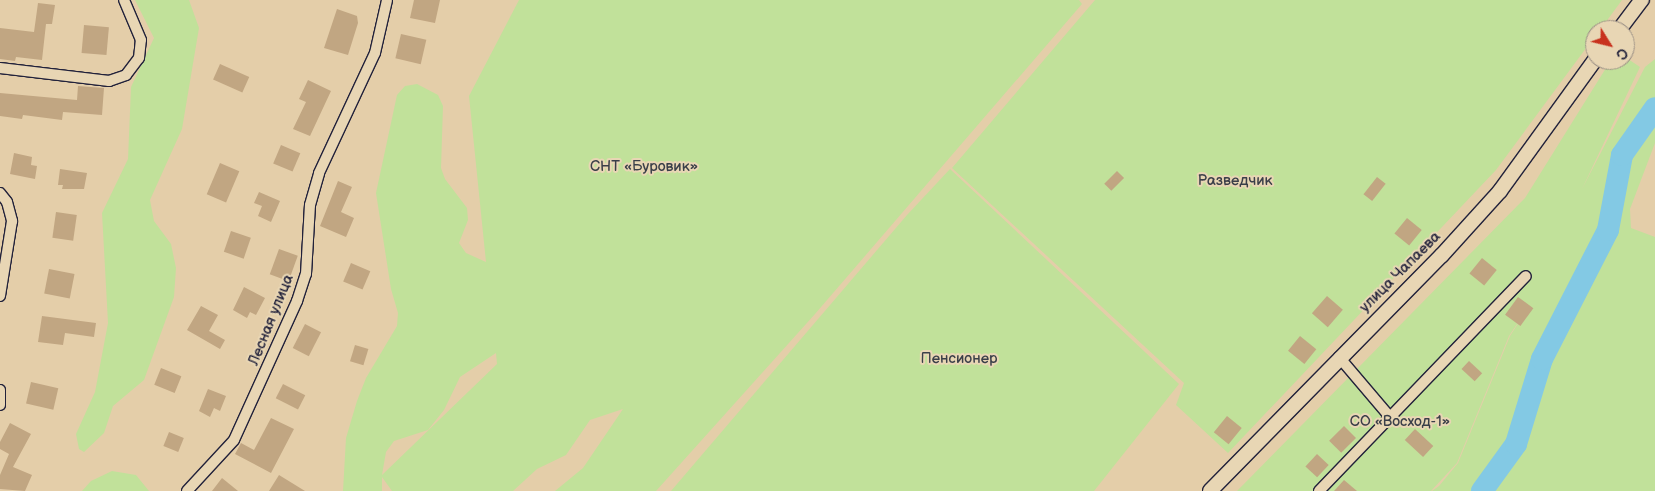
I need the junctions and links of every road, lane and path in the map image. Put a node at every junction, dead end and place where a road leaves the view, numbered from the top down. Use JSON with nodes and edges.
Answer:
{"nodes":[{"id":1,"x":124,"y":0,"type":"edge"},
{"id":2,"x":387,"y":0,"type":"edge"},
{"id":3,"x":1642,"y":0,"type":"edge"},
{"id":4,"x":1626,"y":20,"type":"edge"},
{"id":5,"x":0,"y":68,"type":"edge"},
{"id":6,"x":1588,"y":70,"type":"edge"},
{"id":7,"x":0,"y":193,"type":"edge"},
{"id":8,"x":1526,"y":276,"type":"dead end"},
{"id":9,"x":0,"y":296,"type":"edge"},
{"id":10,"x":1339,"y":357,"type":"junction"},
{"id":11,"x":0,"y":390,"type":"edge"},
{"id":12,"x":0,"y":405,"type":"edge"},
{"id":13,"x":1390,"y":417,"type":"junction"},
{"id":14,"x":187,"y":491,"type":"edge"},
{"id":15,"x":1210,"y":491,"type":"edge"},
{"id":16,"x":1319,"y":491,"type":"edge"}],
"edges":[{"from":1,"to":5,"type":"street"},
{"from":2,"to":14,"type":"street","name":"Лесная улица"},
{"from":3,"to":4,"type":"street"},
{"from":6,"to":10,"type":"street","name":"улица Чапаева"},
{"from":7,"to":9,"type":"street"},
{"from":8,"to":13,"type":"street"},
{"from":10,"to":13,"type":"street"},
{"from":10,"to":15,"type":"street","name":"улица Чапаева"},
{"from":11,"to":12,"type":"street"},
{"from":13,"to":16,"type":"street"}]}
